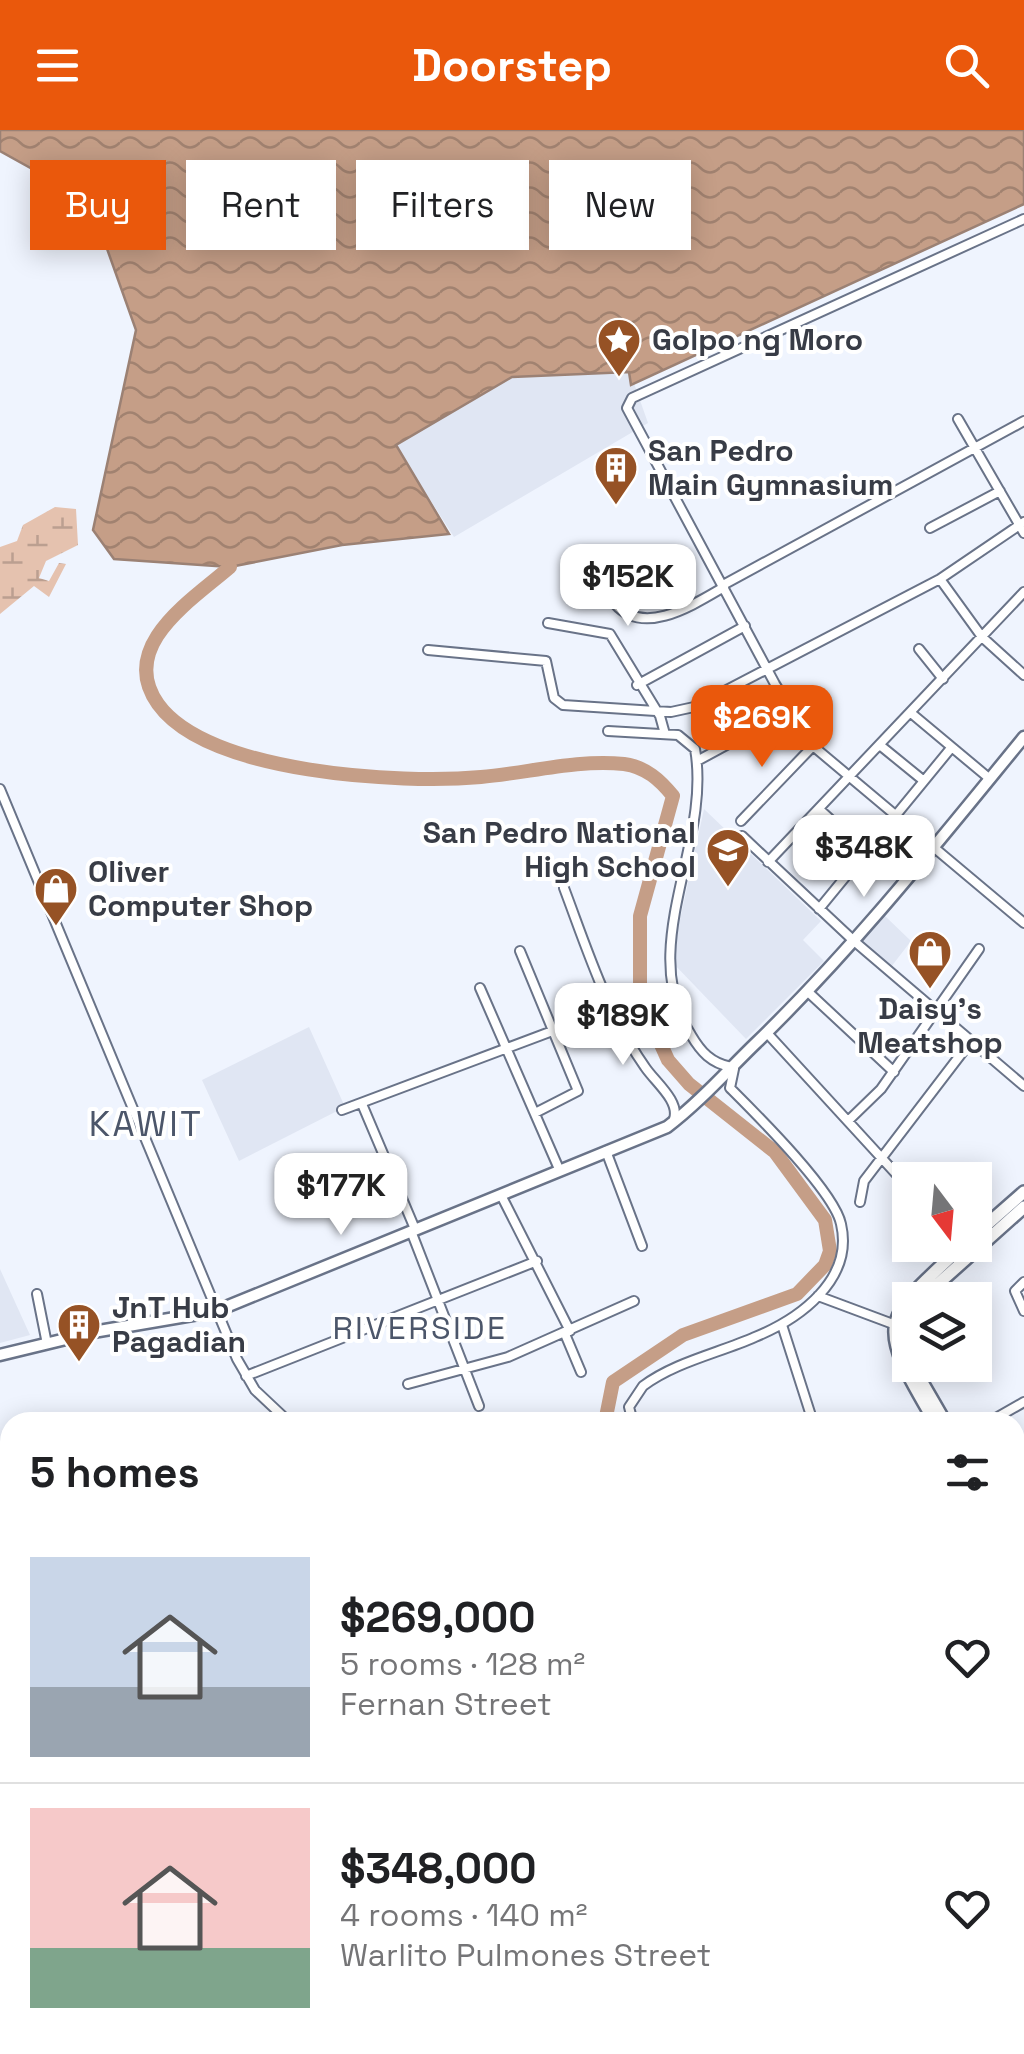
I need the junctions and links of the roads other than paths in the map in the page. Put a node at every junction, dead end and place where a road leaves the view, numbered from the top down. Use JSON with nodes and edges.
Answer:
{"nodes":[{"id":1,"x":1024,"y":219,"type":"edge"},
{"id":2,"x":958,"y":419,"type":"dead end"},
{"id":3,"x":1024,"y":421,"type":"edge"},
{"id":4,"x":975,"y":448,"type":"junction"},
{"id":5,"x":1000,"y":491,"type":"junction"},
{"id":6,"x":1022,"y":527,"type":"edge"},
{"id":7,"x":930,"y":528,"type":"dead end"},
{"id":8,"x":940,"y":579,"type":"junction"},
{"id":9,"x":723,"y":586,"type":"junction"},
{"id":10,"x":1024,"y":592,"type":"edge"},
{"id":11,"x":615,"y":604,"type":"dead end"},
{"id":12,"x":548,"y":623,"type":"dead end"},
{"id":13,"x":745,"y":626,"type":"junction"},
{"id":14,"x":982,"y":638,"type":"junction"},
{"id":15,"x":919,"y":649,"type":"dead end"},
{"id":16,"x":428,"y":650,"type":"dead end"},
{"id":17,"x":1024,"y":656,"type":"edge"},
{"id":18,"x":1014,"y":666,"type":"junction"},
{"id":19,"x":769,"y":672,"type":"junction"},
{"id":20,"x":1024,"y":674,"type":"edge"},
{"id":21,"x":943,"y":679,"type":"junction"},
{"id":22,"x":637,"y":685,"type":"junction"},
{"id":23,"x":652,"y":710,"type":"junction"},
{"id":24,"x":789,"y":710,"type":"junction"},
{"id":25,"x":911,"y":713,"type":"junction"},
{"id":26,"x":608,"y":730,"type":"dead end"},
{"id":27,"x":665,"y":734,"type":"junction"},
{"id":28,"x":1024,"y":737,"type":"edge"},
{"id":29,"x":813,"y":746,"type":"junction"},
{"id":30,"x":881,"y":746,"type":"junction"},
{"id":31,"x":951,"y":748,"type":"junction"},
{"id":32,"x":697,"y":760,"type":"junction"},
{"id":33,"x":990,"y":779,"type":"junction"},
{"id":34,"x":848,"y":780,"type":"junction"},
{"id":35,"x":924,"y":781,"type":"junction"},
{"id":36,"x":0,"y":789,"type":"edge"},
{"id":37,"x":820,"y":810,"type":"junction"},
{"id":38,"x":895,"y":816,"type":"junction"},
{"id":39,"x":741,"y":821,"type":"dead end"},
{"id":40,"x":801,"y":829,"type":"junction"},
{"id":41,"x":742,"y":836,"type":"dead end"},
{"id":42,"x":934,"y":850,"type":"junction"},
{"id":43,"x":867,"y":853,"type":"junction"},
{"id":44,"x":768,"y":862,"type":"junction"},
{"id":45,"x":849,"y":874,"type":"junction"},
{"id":46,"x":564,"y":888,"type":"dead end"},
{"id":47,"x":818,"y":909,"type":"junction"},
{"id":48,"x":1024,"y":923,"type":"edge"},
{"id":49,"x":854,"y":941,"type":"junction"},
{"id":50,"x":978,"y":949,"type":"dead end"},
{"id":51,"x":520,"y":951,"type":"dead end"},
{"id":52,"x":480,"y":988,"type":"dead end"},
{"id":53,"x":807,"y":991,"type":"junction"},
{"id":54,"x":611,"y":1009,"type":"junction"},
{"id":55,"x":934,"y":1010,"type":"junction"},
{"id":56,"x":554,"y":1031,"type":"junction"},
{"id":57,"x":766,"y":1033,"type":"junction"},
{"id":58,"x":972,"y":1041,"type":"junction"},
{"id":59,"x":507,"y":1049,"type":"junction"},
{"id":60,"x":735,"y":1064,"type":"junction"},
{"id":61,"x":894,"y":1072,"type":"junction"},
{"id":62,"x":1024,"y":1086,"type":"edge"},
{"id":63,"x":362,"y":1104,"type":"junction"},
{"id":64,"x":342,"y":1110,"type":"dead end"},
{"id":65,"x":534,"y":1113,"type":"junction"},
{"id":66,"x":848,"y":1121,"type":"junction"},
{"id":67,"x":672,"y":1123,"type":"junction"},
{"id":68,"x":606,"y":1151,"type":"junction"},
{"id":69,"x":881,"y":1156,"type":"junction"},
{"id":70,"x":559,"y":1169,"type":"junction"},
{"id":71,"x":892,"y":1169,"type":"edge"},
{"id":72,"x":1024,"y":1192,"type":"edge"},
{"id":73,"x":501,"y":1194,"type":"junction"},
{"id":74,"x":860,"y":1202,"type":"dead end"},
{"id":75,"x":1024,"y":1207,"type":"edge"},
{"id":76,"x":992,"y":1220,"type":"edge"},
{"id":77,"x":413,"y":1230,"type":"junction"},
{"id":78,"x":992,"y":1230,"type":"edge"},
{"id":79,"x":642,"y":1246,"type":"dead end"},
{"id":80,"x":537,"y":1261,"type":"junction"},
{"id":81,"x":950,"y":1262,"type":"edge"},
{"id":82,"x":955,"y":1262,"type":"edge"},
{"id":83,"x":925,"y":1282,"type":"edge"},
{"id":84,"x":937,"y":1282,"type":"edge"},
{"id":85,"x":1021,"y":1284,"type":"edge"},
{"id":86,"x":37,"y":1294,"type":"dead end"},
{"id":87,"x":818,"y":1296,"type":"junction"},
{"id":88,"x":439,"y":1299,"type":"junction"},
{"id":89,"x":634,"y":1301,"type":"dead end"},
{"id":90,"x":216,"y":1311,"type":"junction"},
{"id":91,"x":1024,"y":1311,"type":"edge"},
{"id":92,"x":892,"y":1324,"type":"edge"},
{"id":93,"x":782,"y":1325,"type":"junction"},
{"id":94,"x":568,"y":1332,"type":"junction"},
{"id":95,"x":47,"y":1344,"type":"junction"},
{"id":96,"x":0,"y":1354,"type":"edge"},
{"id":97,"x":463,"y":1366,"type":"junction"},
{"id":98,"x":581,"y":1372,"type":"dead end"},
{"id":99,"x":246,"y":1376,"type":"junction"},
{"id":100,"x":911,"y":1382,"type":"edge"},
{"id":101,"x":922,"y":1382,"type":"edge"},
{"id":102,"x":408,"y":1384,"type":"dead end"},
{"id":103,"x":479,"y":1406,"type":"dead end"},
{"id":104,"x":274,"y":1411,"type":"edge"},
{"id":105,"x":631,"y":1412,"type":"edge"},
{"id":106,"x":810,"y":1412,"type":"edge"},
{"id":107,"x":929,"y":1412,"type":"edge"},
{"id":108,"x":939,"y":1412,"type":"edge"}],
"edges":[{"from":1,"to":9,"type":"street"},
{"from":2,"to":4,"type":"street"},
{"from":3,"to":4,"type":"street"},
{"from":4,"to":5,"type":"street"},
{"from":4,"to":9,"type":"street"},
{"from":5,"to":6,"type":"street"},
{"from":5,"to":7,"type":"street"},
{"from":6,"to":8,"type":"street"},
{"from":8,"to":14,"type":"street"},
{"from":8,"to":19,"type":"street"},
{"from":9,"to":11,"type":"street"},
{"from":9,"to":13,"type":"street"},
{"from":10,"to":14,"type":"street"},
{"from":12,"to":22,"type":"street"},
{"from":13,"to":19,"type":"street"},
{"from":13,"to":22,"type":"street"},
{"from":14,"to":18,"type":"street"},
{"from":14,"to":21,"type":"street"},
{"from":15,"to":21,"type":"street"},
{"from":16,"to":23,"type":"street"},
{"from":17,"to":18,"type":"street"},
{"from":18,"to":20,"type":"street"},
{"from":19,"to":23,"type":"street"},
{"from":19,"to":24,"type":"street"},
{"from":21,"to":25,"type":"street"},
{"from":22,"to":23,"type":"street"},
{"from":23,"to":27,"type":"street"},
{"from":24,"to":29,"type":"street"},
{"from":24,"to":32,"type":"street"},
{"from":25,"to":30,"type":"street"},
{"from":25,"to":31,"type":"street"},
{"from":26,"to":27,"type":"street"},
{"from":27,"to":32,"type":"street"},
{"from":28,"to":33,"type":"street"},
{"from":29,"to":34,"type":"street"},
{"from":29,"to":39,"type":"street"},
{"from":30,"to":34,"type":"street"},
{"from":30,"to":35,"type":"street"},
{"from":31,"to":33,"type":"street"},
{"from":31,"to":35,"type":"street"},
{"from":32,"to":60,"type":"street"},
{"from":33,"to":42,"type":"street"},
{"from":34,"to":37,"type":"street"},
{"from":34,"to":38,"type":"street"},
{"from":35,"to":38,"type":"street"},
{"from":36,"to":90,"type":"street"},
{"from":37,"to":40,"type":"street"},
{"from":37,"to":43,"type":"street"},
{"from":38,"to":42,"type":"street"},
{"from":38,"to":43,"type":"street"},
{"from":40,"to":44,"type":"street"},
{"from":40,"to":45,"type":"street"},
{"from":41,"to":44,"type":"street"},
{"from":42,"to":48,"type":"street"},
{"from":42,"to":49,"type":"street"},
{"from":43,"to":45,"type":"street"},
{"from":44,"to":47,"type":"street"},
{"from":45,"to":47,"type":"street"},
{"from":46,"to":54,"type":"street"},
{"from":47,"to":49,"type":"street"},
{"from":49,"to":53,"type":"street"},
{"from":49,"to":55,"type":"street"},
{"from":50,"to":55,"type":"street"},
{"from":51,"to":56,"type":"street"},
{"from":52,"to":59,"type":"street"},
{"from":53,"to":57,"type":"street"},
{"from":53,"to":61,"type":"street"},
{"from":54,"to":56,"type":"street"},
{"from":54,"to":67,"type":"street"},
{"from":55,"to":58,"type":"street"},
{"from":55,"to":61,"type":"street"},
{"from":56,"to":59,"type":"street"},
{"from":56,"to":65,"type":"street"},
{"from":57,"to":60,"type":"street"},
{"from":57,"to":66,"type":"street"},
{"from":58,"to":62,"type":"street"},
{"from":58,"to":69,"type":"street"},
{"from":59,"to":63,"type":"street"},
{"from":59,"to":65,"type":"street"},
{"from":60,"to":67,"type":"street"},
{"from":60,"to":87,"type":"street"},
{"from":61,"to":66,"type":"street"},
{"from":63,"to":64,"type":"street"},
{"from":63,"to":77,"type":"street"},
{"from":65,"to":70,"type":"street"},
{"from":66,"to":69,"type":"street"},
{"from":67,"to":68,"type":"street"},
{"from":68,"to":70,"type":"street"},
{"from":68,"to":79,"type":"street"},
{"from":69,"to":71,"type":"street"},
{"from":69,"to":74,"type":"street"},
{"from":70,"to":73,"type":"street"},
{"from":72,"to":76,"type":"main road"},
{"from":73,"to":77,"type":"street"},
{"from":73,"to":80,"type":"street"},
{"from":75,"to":78,"type":"main road"},
{"from":77,"to":88,"type":"street"},
{"from":77,"to":90,"type":"street"},
{"from":80,"to":88,"type":"street"},
{"from":80,"to":94,"type":"street"},
{"from":81,"to":83,"type":"main road"},
{"from":82,"to":84,"type":"main road"},
{"from":85,"to":91,"type":"street"},
{"from":86,"to":95,"type":"street"},
{"from":87,"to":92,"type":"street"},
{"from":87,"to":93,"type":"street"},
{"from":88,"to":97,"type":"street"},
{"from":88,"to":99,"type":"street"},
{"from":89,"to":94,"type":"street"},
{"from":90,"to":95,"type":"street"},
{"from":90,"to":99,"type":"street"},
{"from":93,"to":105,"type":"street"},
{"from":93,"to":106,"type":"street"},
{"from":94,"to":97,"type":"street"},
{"from":94,"to":98,"type":"street"},
{"from":95,"to":96,"type":"street"},
{"from":97,"to":102,"type":"street"},
{"from":97,"to":103,"type":"street"},
{"from":99,"to":104,"type":"street"},
{"from":100,"to":107,"type":"main road"},
{"from":101,"to":108,"type":"main road"}]}
